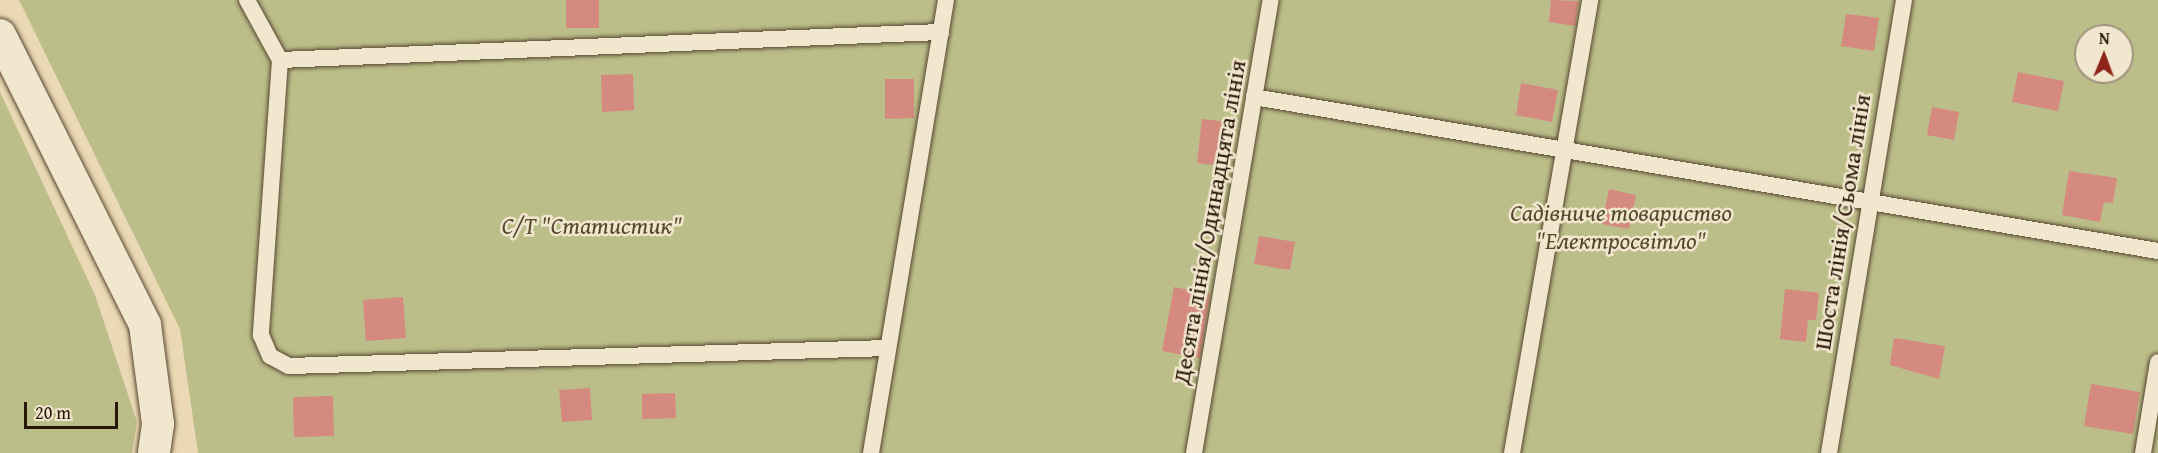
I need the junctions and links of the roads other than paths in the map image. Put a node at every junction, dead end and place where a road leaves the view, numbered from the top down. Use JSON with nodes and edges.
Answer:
{"nodes":[{"id":1,"x":247,"y":0,"type":"edge"},
{"id":2,"x":946,"y":0,"type":"edge"},
{"id":3,"x":1271,"y":0,"type":"edge"},
{"id":4,"x":1590,"y":0,"type":"edge"},
{"id":5,"x":1904,"y":0,"type":"edge"},
{"id":6,"x":941,"y":32,"type":"junction"},
{"id":7,"x":0,"y":35,"type":"edge"},
{"id":8,"x":280,"y":60,"type":"junction"},
{"id":9,"x":1254,"y":97,"type":"junction"},
{"id":10,"x":1564,"y":152,"type":"junction"},
{"id":11,"x":1869,"y":204,"type":"junction"},
{"id":12,"x":2158,"y":250,"type":"edge"},
{"id":13,"x":888,"y":348,"type":"junction"},
{"id":14,"x":2158,"y":362,"type":"edge"},
{"id":15,"x":153,"y":453,"type":"edge"},
{"id":16,"x":871,"y":453,"type":"edge"},
{"id":17,"x":1194,"y":453,"type":"edge"},
{"id":18,"x":1512,"y":453,"type":"edge"},
{"id":19,"x":1829,"y":453,"type":"edge"},
{"id":20,"x":2142,"y":453,"type":"edge"}],
"edges":[{"from":1,"to":8,"type":"lane"},
{"from":2,"to":6,"type":"lane"},
{"from":3,"to":9,"type":"lane","name":"Десята лінія/Одинадцята лінія"},
{"from":4,"to":10,"type":"lane"},
{"from":5,"to":11,"type":"lane","name":"Шоста лінія/Сьома лінія"},
{"from":6,"to":8,"type":"lane"},
{"from":6,"to":13,"type":"lane"},
{"from":7,"to":15,"type":"street"},
{"from":8,"to":13,"type":"lane"},
{"from":9,"to":10,"type":"lane"},
{"from":9,"to":17,"type":"lane","name":"Десята лінія/Одинадцята лінія"},
{"from":10,"to":11,"type":"lane"},
{"from":10,"to":18,"type":"lane"},
{"from":11,"to":12,"type":"lane"},
{"from":11,"to":19,"type":"lane","name":"Шоста лінія/Сьома лінія"},
{"from":13,"to":16,"type":"lane"},
{"from":14,"to":20,"type":"lane"}]}
